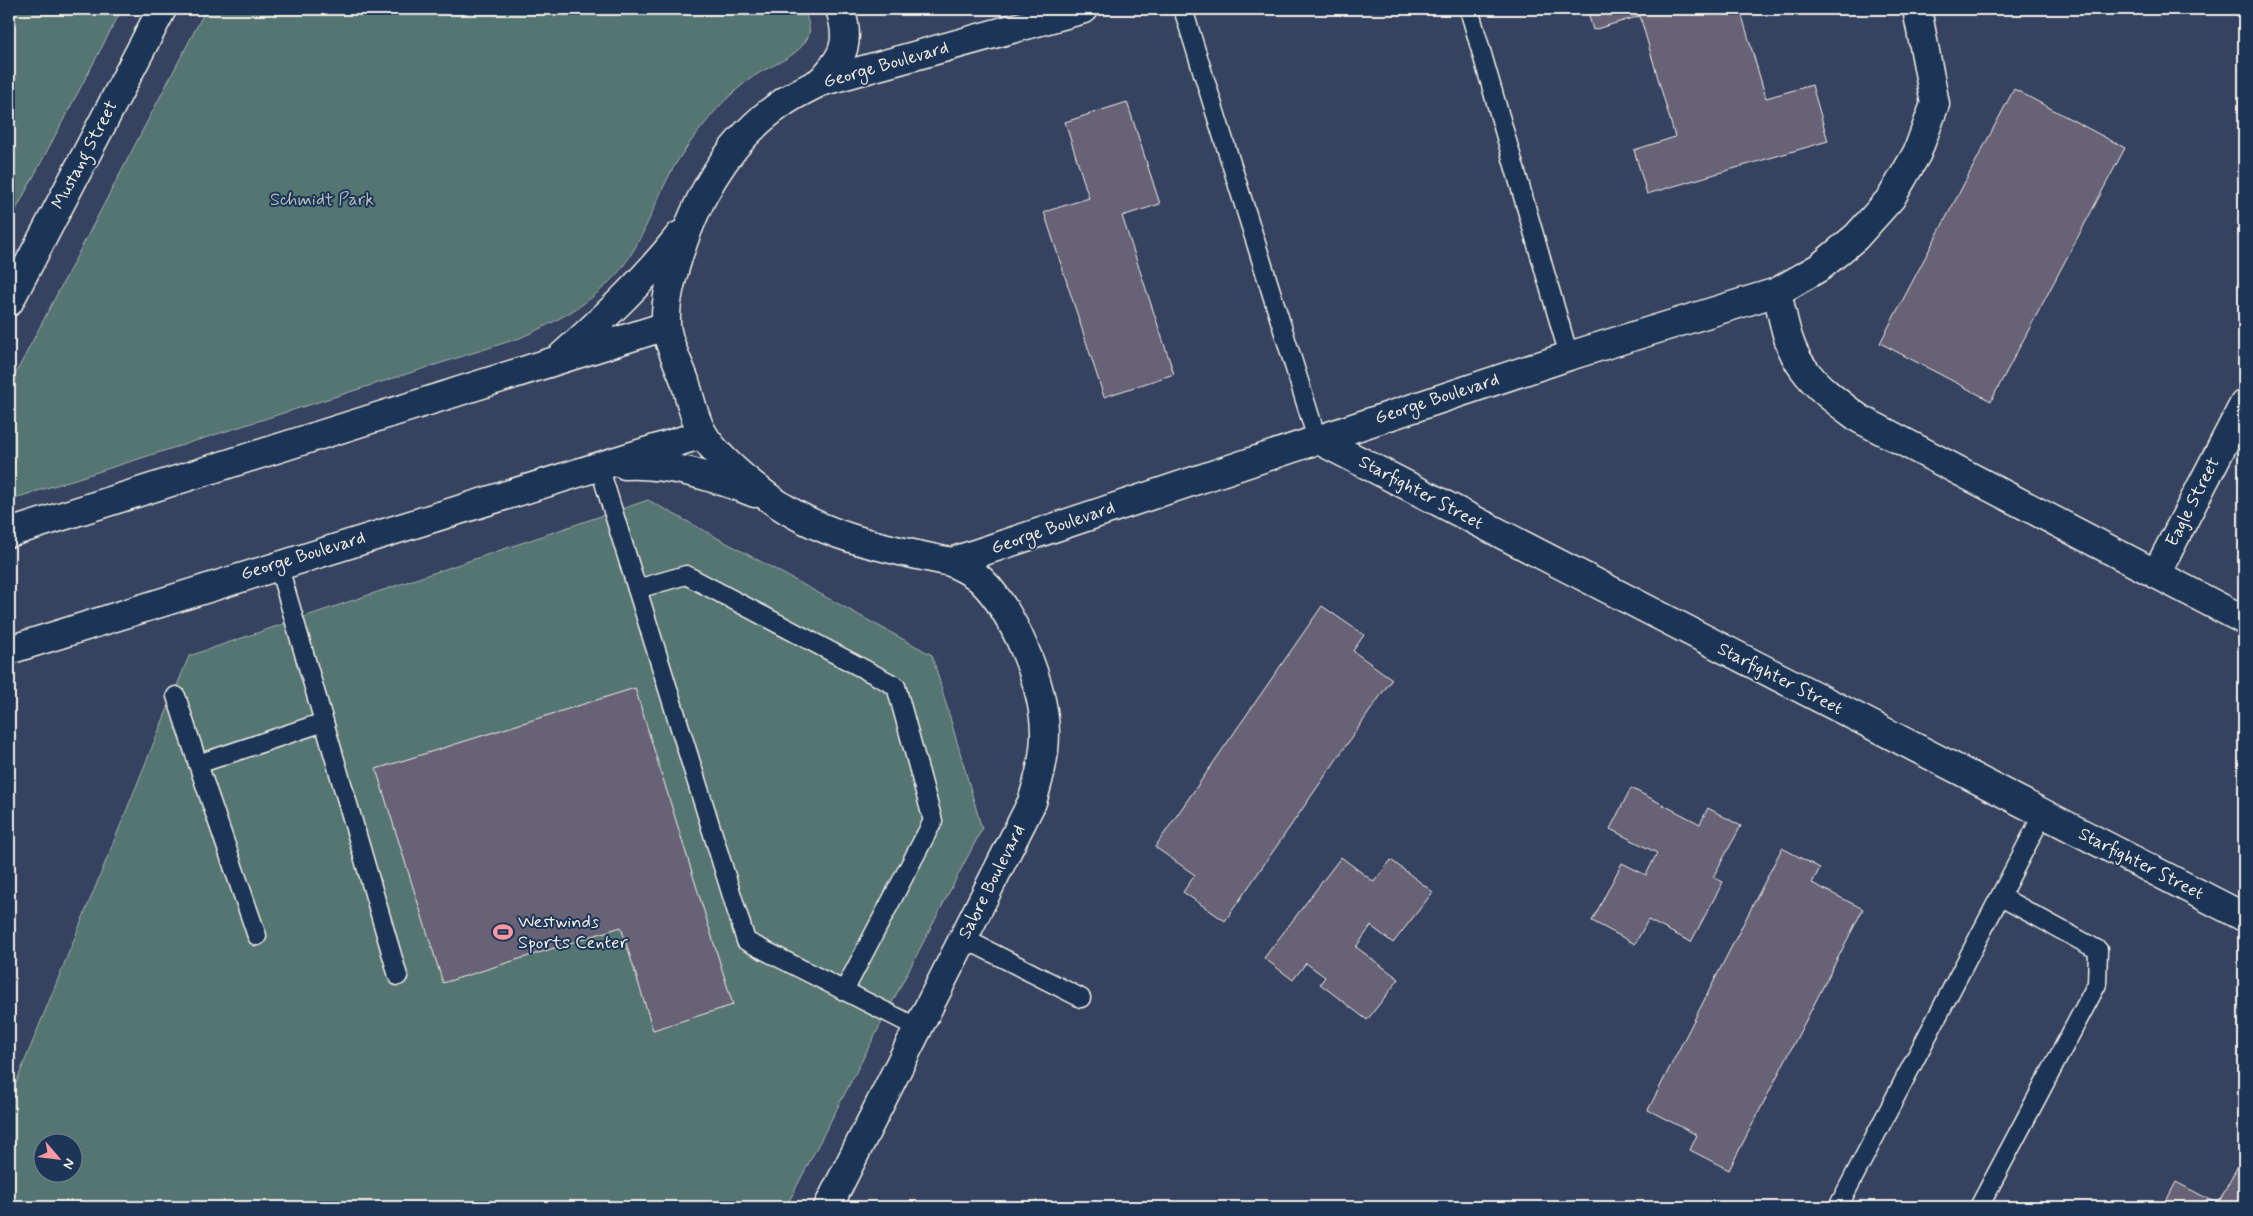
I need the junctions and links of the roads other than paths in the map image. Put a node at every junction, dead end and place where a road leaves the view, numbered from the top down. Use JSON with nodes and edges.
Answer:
{"nodes":[{"id":1,"x":162,"y":9,"type":"edge"},
{"id":2,"x":840,"y":9,"type":"edge"},
{"id":3,"x":1084,"y":9,"type":"edge"},
{"id":4,"x":1183,"y":9,"type":"edge"},
{"id":5,"x":1469,"y":9,"type":"edge"},
{"id":6,"x":1917,"y":9,"type":"edge"},
{"id":7,"x":820,"y":82,"type":"junction"},
{"id":8,"x":689,"y":223,"type":"junction"},
{"id":9,"x":1777,"y":292,"type":"junction"},
{"id":10,"x":9,"y":302,"type":"edge"},
{"id":11,"x":666,"y":326,"type":"junction"},
{"id":12,"x":1568,"y":356,"type":"junction"},
{"id":13,"x":557,"y":361,"type":"junction"},
{"id":14,"x":2244,"y":404,"type":"edge"},
{"id":15,"x":703,"y":434,"type":"junction"},
{"id":16,"x":1317,"y":439,"type":"junction"},
{"id":17,"x":599,"y":466,"type":"junction"},
{"id":18,"x":768,"y":498,"type":"junction"},
{"id":19,"x":9,"y":533,"type":"edge"},
{"id":20,"x":951,"y":562,"type":"junction"},
{"id":21,"x":278,"y":564,"type":"junction"},
{"id":22,"x":2156,"y":574,"type":"junction"},
{"id":23,"x":637,"y":589,"type":"junction"},
{"id":24,"x":2244,"y":620,"type":"edge"},
{"id":25,"x":9,"y":650,"type":"edge"},
{"id":26,"x":176,"y":696,"type":"dead end"},
{"id":27,"x":324,"y":722,"type":"junction"},
{"id":28,"x":198,"y":764,"type":"junction"},
{"id":29,"x":2044,"y":814,"type":"junction"},
{"id":30,"x":2001,"y":897,"type":"junction"},
{"id":31,"x":2244,"y":917,"type":"edge"},
{"id":32,"x":257,"y":936,"type":"dead end"},
{"id":33,"x":963,"y":938,"type":"junction"},
{"id":34,"x":398,"y":976,"type":"dead end"},
{"id":35,"x":844,"y":991,"type":"junction"},
{"id":36,"x":1081,"y":998,"type":"dead end"},
{"id":37,"x":918,"y":1028,"type":"junction"},
{"id":38,"x":828,"y":1207,"type":"edge"},
{"id":39,"x":1838,"y":1207,"type":"edge"},
{"id":40,"x":1979,"y":1207,"type":"edge"}],
"edges":[{"from":1,"to":10,"type":"street","name":"Mustang Street"},
{"from":2,"to":7,"type":"street"},
{"from":3,"to":7,"type":"street","name":"George Boulevard"},
{"from":4,"to":16,"type":"lane"},
{"from":5,"to":12,"type":"lane"},
{"from":6,"to":9,"type":"street","name":"George Boulevard"},
{"from":7,"to":8,"type":"street","name":"George Boulevard"},
{"from":8,"to":11,"type":"street","name":"George Boulevard"},
{"from":8,"to":13,"type":"street","name":"George Boulevard"},
{"from":9,"to":12,"type":"street","name":"George Boulevard"},
{"from":9,"to":22,"type":"street"},
{"from":11,"to":13,"type":"street","name":"George Boulevard"},
{"from":11,"to":15,"type":"street","name":"George Boulevard"},
{"from":12,"to":16,"type":"street","name":"George Boulevard"},
{"from":13,"to":19,"type":"street","name":"George Boulevard"},
{"from":14,"to":22,"type":"street","name":"Eagle Street"},
{"from":15,"to":17,"type":"street","name":"George Boulevard"},
{"from":15,"to":18,"type":"street","name":"George Boulevard"},
{"from":16,"to":20,"type":"street","name":"George Boulevard"},
{"from":16,"to":29,"type":"street","name":"Starfighter Street"},
{"from":17,"to":18,"type":"street","name":"George Boulevard"},
{"from":17,"to":21,"type":"street","name":"George Boulevard"},
{"from":17,"to":23,"type":"lane"},
{"from":18,"to":20,"type":"street","name":"George Boulevard"},
{"from":20,"to":33,"type":"street","name":"Sabre Boulevard"},
{"from":21,"to":25,"type":"street","name":"George Boulevard"},
{"from":21,"to":27,"type":"lane"},
{"from":22,"to":24,"type":"street"},
{"from":23,"to":35,"type":"lane"},
{"from":23,"to":35,"type":"lane"},
{"from":26,"to":28,"type":"lane"},
{"from":27,"to":28,"type":"lane"},
{"from":27,"to":34,"type":"lane"},
{"from":28,"to":32,"type":"lane"},
{"from":29,"to":30,"type":"lane"},
{"from":29,"to":31,"type":"street","name":"Starfighter Street"},
{"from":30,"to":39,"type":"lane"},
{"from":30,"to":40,"type":"lane"},
{"from":33,"to":36,"type":"lane"},
{"from":33,"to":37,"type":"street","name":"Sabre Boulevard"},
{"from":35,"to":37,"type":"lane"},
{"from":37,"to":38,"type":"street","name":"Sabre Boulevard"}]}
